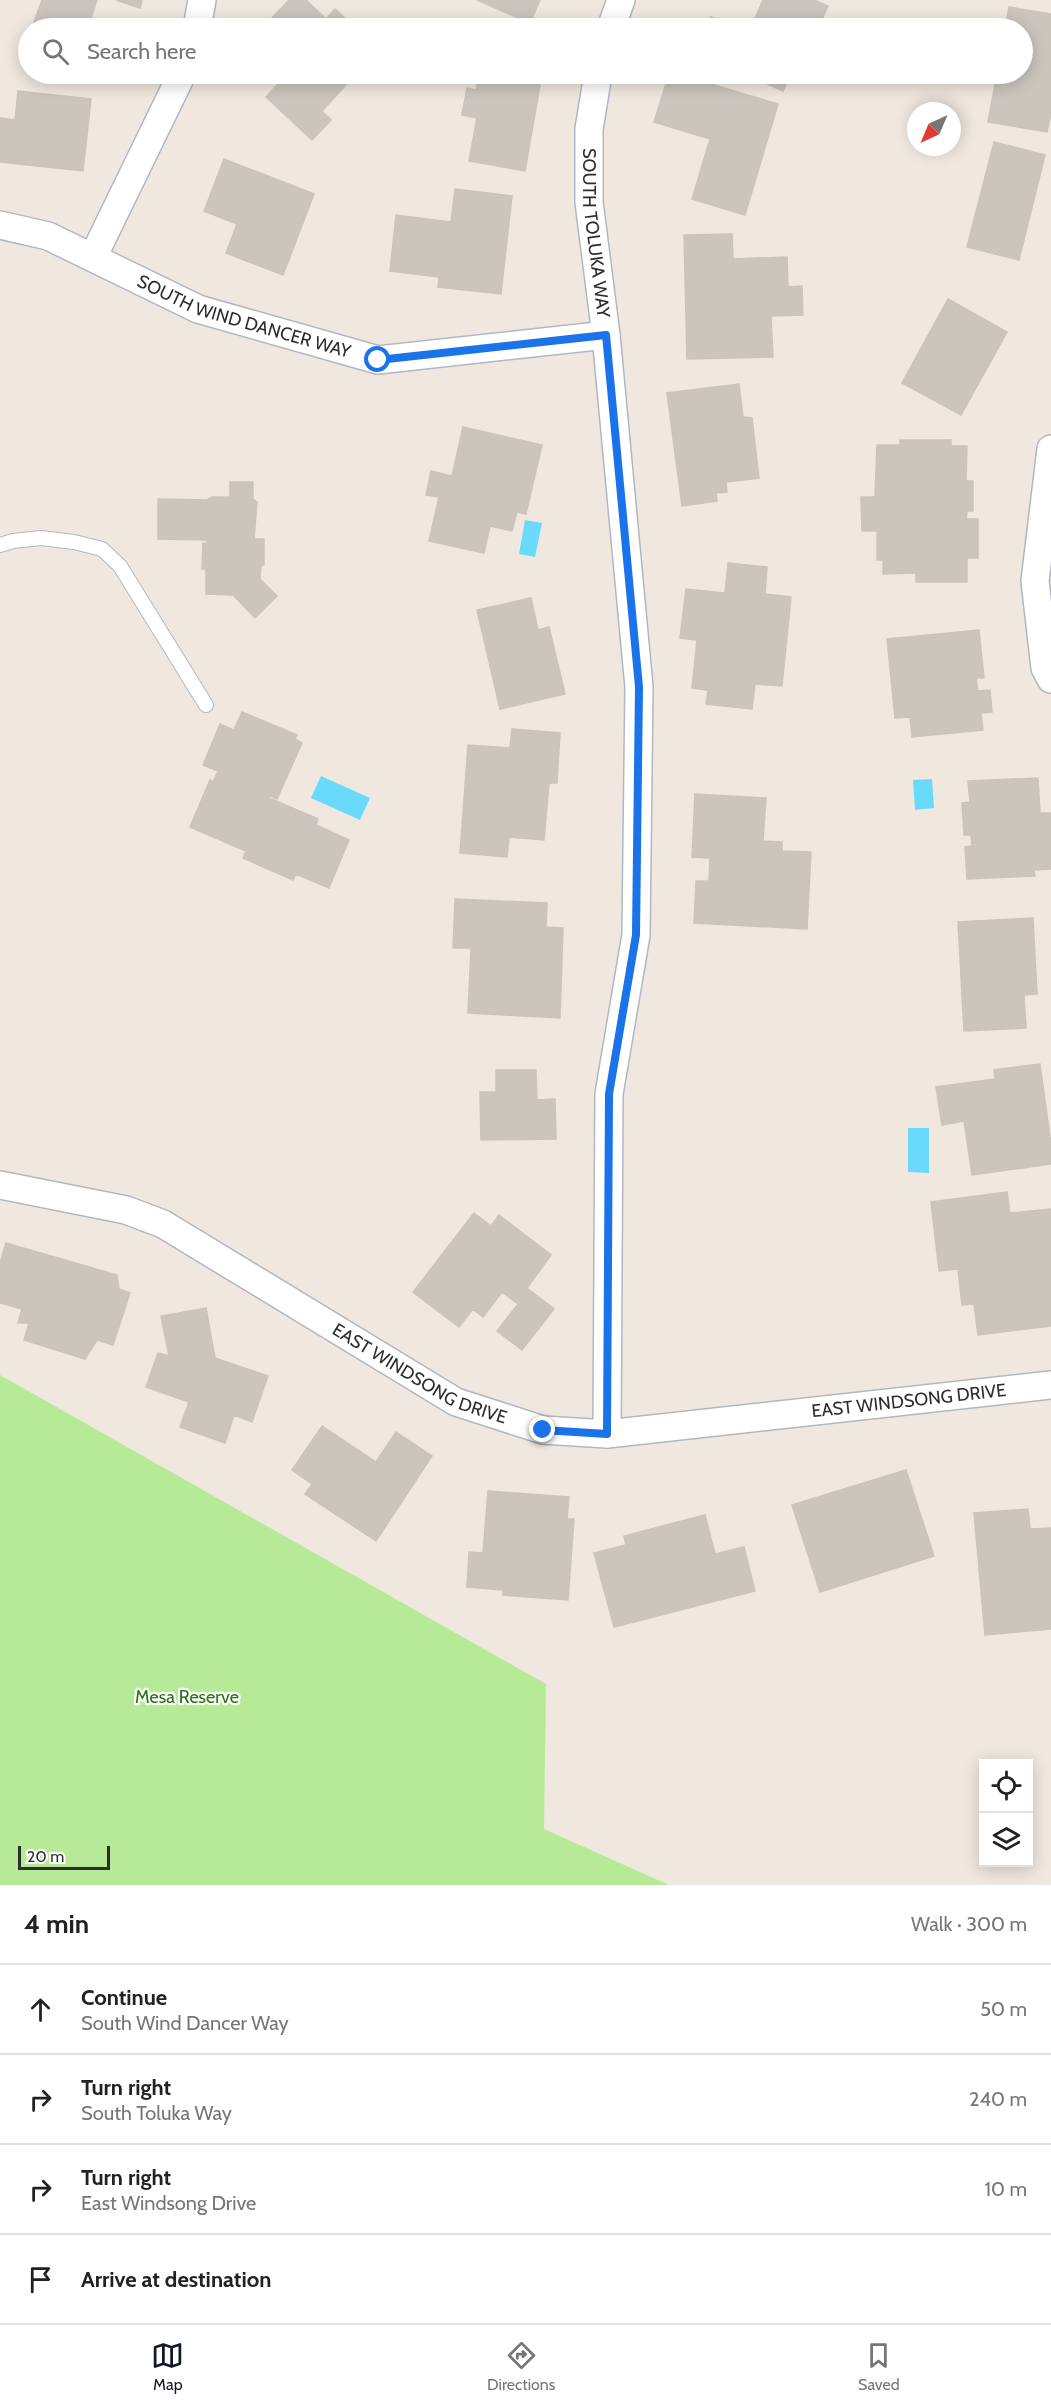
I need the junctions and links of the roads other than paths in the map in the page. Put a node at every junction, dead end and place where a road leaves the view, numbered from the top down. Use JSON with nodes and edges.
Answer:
{"nodes":[{"id":1,"x":202,"y":0,"type":"edge"},
{"id":2,"x":621,"y":0,"type":"edge"},
{"id":3,"x":199,"y":18,"type":"edge"},
{"id":4,"x":615,"y":18,"type":"edge"},
{"id":5,"x":177,"y":84,"type":"edge"},
{"id":6,"x":596,"y":84,"type":"edge"},
{"id":7,"x":0,"y":225,"type":"edge"},
{"id":8,"x":93,"y":257,"type":"junction"},
{"id":9,"x":606,"y":335,"type":"junction"},
{"id":10,"x":1051,"y":449,"type":"edge"},
{"id":11,"x":0,"y":545,"type":"edge"},
{"id":12,"x":1051,"y":679,"type":"edge"},
{"id":13,"x":206,"y":705,"type":"dead end"},
{"id":14,"x":0,"y":1185,"type":"edge"},
{"id":15,"x":1051,"y":1385,"type":"edge"},
{"id":16,"x":607,"y":1434,"type":"junction"}],
"edges":[{"from":1,"to":3,"type":"street"},
{"from":2,"to":4,"type":"street"},
{"from":5,"to":8,"type":"street"},
{"from":6,"to":9,"type":"street","name":"SOUTH TOLUKA WAY"},
{"from":7,"to":8,"type":"street","name":"SOUTH WIND DANCER WAY"},
{"from":8,"to":9,"type":"street","name":"SOUTH WIND DANCER WAY"},
{"from":9,"to":16,"type":"street","name":"SOUTH TOLUKA WAY"},
{"from":10,"to":12,"type":"street"},
{"from":11,"to":13,"type":"lane"},
{"from":14,"to":16,"type":"street","name":"EAST WINDSONG DRIVE"},
{"from":15,"to":16,"type":"street","name":"EAST WINDSONG DRIVE"}]}
